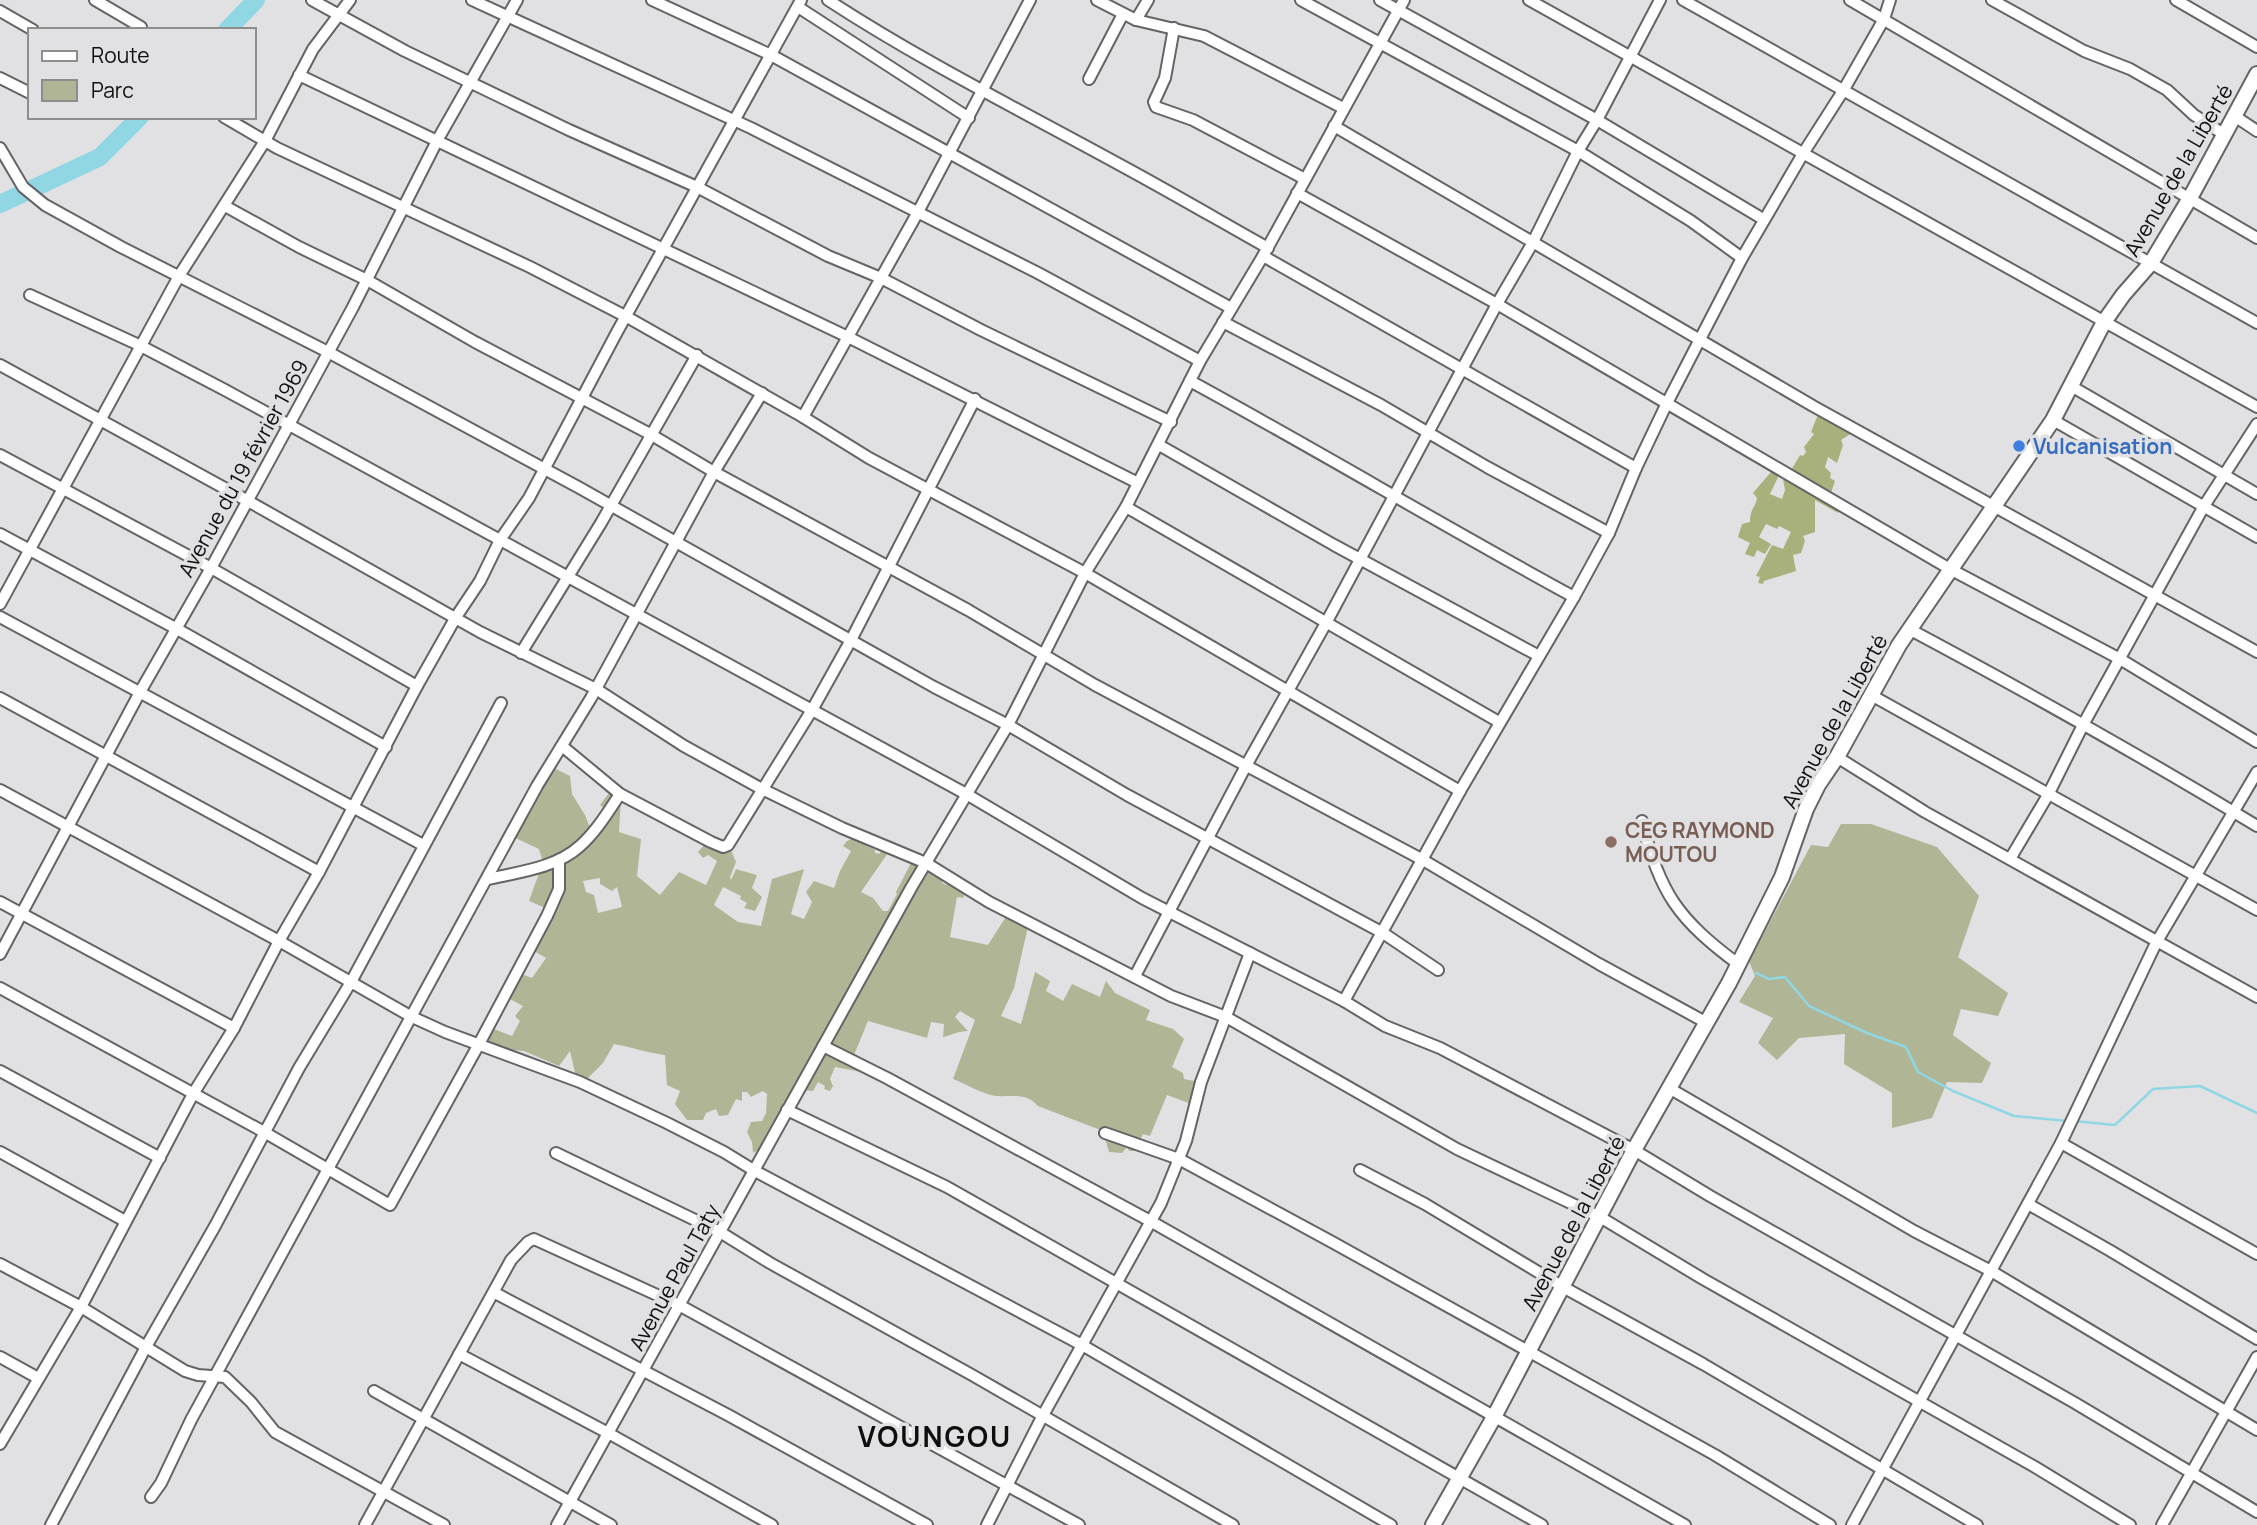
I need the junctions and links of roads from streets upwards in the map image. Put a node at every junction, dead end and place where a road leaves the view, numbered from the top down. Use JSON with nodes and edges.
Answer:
{"nodes":[{"id":1,"x":95,"y":0,"type":"edge"},
{"id":2,"x":312,"y":0,"type":"edge"},
{"id":3,"x":350,"y":0,"type":"edge"},
{"id":4,"x":472,"y":0,"type":"edge"},
{"id":5,"x":517,"y":0,"type":"edge"},
{"id":6,"x":652,"y":0,"type":"edge"},
{"id":7,"x":828,"y":0,"type":"edge"},
{"id":8,"x":1030,"y":0,"type":"edge"},
{"id":9,"x":1097,"y":0,"type":"edge"},
{"id":10,"x":1148,"y":0,"type":"edge"},
{"id":11,"x":1301,"y":0,"type":"edge"},
{"id":12,"x":1380,"y":0,"type":"edge"},
{"id":13,"x":1529,"y":0,"type":"edge"},
{"id":14,"x":1660,"y":0,"type":"edge"},
{"id":15,"x":1683,"y":0,"type":"edge"},
{"id":16,"x":1850,"y":0,"type":"edge"},
{"id":17,"x":1890,"y":0,"type":"edge"},
{"id":18,"x":1992,"y":0,"type":"edge"},
{"id":19,"x":2176,"y":0,"type":"edge"},
{"id":20,"x":799,"y":3,"type":"edge"},
{"id":21,"x":1401,"y":5,"type":"edge"},
{"id":22,"x":0,"y":11,"type":"edge"},
{"id":23,"x":1123,"y":14,"type":"junction"},
{"id":24,"x":339,"y":15,"type":"junction"},
{"id":25,"x":507,"y":17,"type":"junction"},
{"id":26,"x":1884,"y":19,"type":"junction"},
{"id":27,"x":1136,"y":20,"type":"junction"},
{"id":28,"x":141,"y":27,"type":"dead end"},
{"id":29,"x":30,"y":28,"type":"edge"},
{"id":30,"x":1174,"y":28,"type":"junction"},
{"id":31,"x":1379,"y":41,"type":"junction"},
{"id":32,"x":2257,"y":47,"type":"edge"},
{"id":33,"x":771,"y":55,"type":"junction"},
{"id":34,"x":1631,"y":55,"type":"junction"},
{"id":35,"x":2257,"y":74,"type":"edge"},
{"id":36,"x":299,"y":75,"type":"junction"},
{"id":37,"x":0,"y":78,"type":"edge"},
{"id":38,"x":1089,"y":79,"type":"dead end"},
{"id":39,"x":471,"y":82,"type":"junction"},
{"id":40,"x":1843,"y":91,"type":"junction"},
{"id":41,"x":28,"y":92,"type":"edge"},
{"id":42,"x":982,"y":92,"type":"junction"},
{"id":43,"x":1343,"y":108,"type":"junction"},
{"id":44,"x":2236,"y":117,"type":"junction"},
{"id":45,"x":969,"y":118,"type":"junction"},
{"id":46,"x":227,"y":119,"type":"edge"},
{"id":47,"x":1597,"y":120,"type":"junction"},
{"id":48,"x":733,"y":121,"type":"junction"},
{"id":49,"x":1334,"y":126,"type":"junction"},
{"id":50,"x":2257,"y":131,"type":"edge"},
{"id":51,"x":2225,"y":135,"type":"junction"},
{"id":52,"x":438,"y":139,"type":"junction"},
{"id":53,"x":265,"y":141,"type":"junction"},
{"id":54,"x":0,"y":148,"type":"edge"},
{"id":55,"x":1578,"y":151,"type":"junction"},
{"id":56,"x":1804,"y":152,"type":"junction"},
{"id":57,"x":949,"y":153,"type":"junction"},
{"id":58,"x":1305,"y":179,"type":"junction"},
{"id":59,"x":697,"y":187,"type":"junction"},
{"id":60,"x":1297,"y":193,"type":"junction"},
{"id":61,"x":2190,"y":198,"type":"junction"},
{"id":62,"x":225,"y":206,"type":"junction"},
{"id":63,"x":403,"y":206,"type":"junction"},
{"id":64,"x":918,"y":212,"type":"junction"},
{"id":65,"x":1763,"y":219,"type":"junction"},
{"id":66,"x":2257,"y":238,"type":"edge"},
{"id":67,"x":1532,"y":244,"type":"junction"},
{"id":68,"x":664,"y":249,"type":"junction"},
{"id":69,"x":1266,"y":252,"type":"junction"},
{"id":70,"x":1742,"y":258,"type":"junction"},
{"id":71,"x":2151,"y":264,"type":"junction"},
{"id":72,"x":179,"y":276,"type":"junction"},
{"id":73,"x":881,"y":278,"type":"junction"},
{"id":74,"x":368,"y":280,"type":"junction"},
{"id":75,"x":30,"y":295,"type":"dead end"},
{"id":76,"x":1497,"y":304,"type":"junction"},
{"id":77,"x":1231,"y":308,"type":"junction"},
{"id":78,"x":627,"y":317,"type":"junction"},
{"id":79,"x":2104,"y":322,"type":"junction"},
{"id":80,"x":1223,"y":323,"type":"junction"},
{"id":81,"x":2257,"y":323,"type":"edge"},
{"id":82,"x":848,"y":337,"type":"junction"},
{"id":83,"x":1700,"y":340,"type":"junction"},
{"id":84,"x":139,"y":345,"type":"junction"},
{"id":85,"x":328,"y":352,"type":"junction"},
{"id":86,"x":696,"y":355,"type":"junction"},
{"id":87,"x":1200,"y":361,"type":"junction"},
{"id":88,"x":0,"y":365,"type":"edge"},
{"id":89,"x":1462,"y":370,"type":"junction"},
{"id":90,"x":1190,"y":381,"type":"junction"},
{"id":91,"x":2071,"y":386,"type":"junction"},
{"id":92,"x":762,"y":393,"type":"junction"},
{"id":93,"x":582,"y":398,"type":"junction"},
{"id":94,"x":975,"y":399,"type":"junction"},
{"id":95,"x":1667,"y":403,"type":"junction"},
{"id":96,"x":2257,"y":407,"type":"edge"},
{"id":97,"x":803,"y":417,"type":"junction"},
{"id":98,"x":2053,"y":420,"type":"junction"},
{"id":99,"x":101,"y":421,"type":"junction"},
{"id":100,"x":1171,"y":422,"type":"junction"},
{"id":101,"x":2257,"y":424,"type":"edge"},
{"id":102,"x":289,"y":425,"type":"junction"},
{"id":103,"x":1428,"y":433,"type":"junction"},
{"id":104,"x":650,"y":434,"type":"junction"},
{"id":105,"x":1159,"y":444,"type":"junction"},
{"id":106,"x":0,"y":455,"type":"edge"},
{"id":107,"x":1636,"y":468,"type":"junction"},
{"id":108,"x":544,"y":469,"type":"junction"},
{"id":109,"x":714,"y":472,"type":"junction"},
{"id":110,"x":2223,"y":474,"type":"junction"},
{"id":111,"x":1138,"y":483,"type":"junction"},
{"id":112,"x":62,"y":489,"type":"junction"},
{"id":113,"x":929,"y":490,"type":"junction"},
{"id":114,"x":2257,"y":494,"type":"edge"},
{"id":115,"x":1394,"y":495,"type":"junction"},
{"id":116,"x":248,"y":501,"type":"junction"},
{"id":117,"x":610,"y":506,"type":"junction"},
{"id":118,"x":2204,"y":506,"type":"junction"},
{"id":119,"x":1126,"y":507,"type":"junction"},
{"id":120,"x":1993,"y":507,"type":"junction"},
{"id":121,"x":1609,"y":533,"type":"junction"},
{"id":122,"x":0,"y":534,"type":"edge"},
{"id":123,"x":2257,"y":537,"type":"edge"},
{"id":124,"x":500,"y":540,"type":"junction"},
{"id":125,"x":677,"y":543,"type":"junction"},
{"id":126,"x":30,"y":551,"type":"junction"},
{"id":127,"x":1360,"y":557,"type":"junction"},
{"id":128,"x":889,"y":565,"type":"junction"},
{"id":129,"x":211,"y":568,"type":"junction"},
{"id":130,"x":1950,"y":569,"type":"junction"},
{"id":131,"x":1085,"y":573,"type":"junction"},
{"id":132,"x":567,"y":576,"type":"junction"},
{"id":133,"x":2155,"y":596,"type":"junction"},
{"id":134,"x":1574,"y":597,"type":"junction"},
{"id":135,"x":0,"y":604,"type":"edge"},
{"id":136,"x":636,"y":615,"type":"junction"},
{"id":137,"x":0,"y":617,"type":"edge"},
{"id":138,"x":456,"y":617,"type":"junction"},
{"id":139,"x":1326,"y":623,"type":"junction"},
{"id":140,"x":177,"y":629,"type":"junction"},
{"id":141,"x":1909,"y":629,"type":"junction"},
{"id":142,"x":851,"y":640,"type":"junction"},
{"id":143,"x":2257,"y":652,"type":"edge"},
{"id":144,"x":521,"y":653,"type":"junction"},
{"id":145,"x":1045,"y":655,"type":"junction"},
{"id":146,"x":1539,"y":656,"type":"junction"},
{"id":147,"x":2120,"y":659,"type":"junction"},
{"id":148,"x":417,"y":686,"type":"junction"},
{"id":149,"x":596,"y":689,"type":"junction"},
{"id":150,"x":141,"y":692,"type":"junction"},
{"id":151,"x":1287,"y":692,"type":"junction"},
{"id":152,"x":1871,"y":695,"type":"junction"},
{"id":153,"x":0,"y":698,"type":"edge"},
{"id":154,"x":501,"y":703,"type":"dead end"},
{"id":155,"x":812,"y":710,"type":"junction"},
{"id":156,"x":1499,"y":722,"type":"junction"},
{"id":157,"x":2084,"y":723,"type":"junction"},
{"id":158,"x":1009,"y":725,"type":"junction"},
{"id":159,"x":2257,"y":742,"type":"edge"},
{"id":160,"x":562,"y":746,"type":"junction"},
{"id":161,"x":386,"y":747,"type":"junction"},
{"id":162,"x":1837,"y":757,"type":"junction"},
{"id":163,"x":106,"y":758,"type":"junction"},
{"id":164,"x":1247,"y":764,"type":"junction"},
{"id":165,"x":2257,"y":772,"type":"edge"},
{"id":166,"x":762,"y":789,"type":"junction"},
{"id":167,"x":0,"y":790,"type":"edge"},
{"id":168,"x":1460,"y":791,"type":"junction"},
{"id":169,"x":620,"y":794,"type":"junction"},
{"id":170,"x":968,"y":795,"type":"junction"},
{"id":171,"x":2048,"y":795,"type":"junction"},
{"id":172,"x":354,"y":808,"type":"junction"},
{"id":173,"x":2232,"y":811,"type":"junction"},
{"id":174,"x":1642,"y":821,"type":"dead end"},
{"id":175,"x":2257,"y":826,"type":"edge"},
{"id":176,"x":69,"y":829,"type":"junction"},
{"id":177,"x":1208,"y":839,"type":"junction"},
{"id":178,"x":423,"y":845,"type":"junction"},
{"id":179,"x":2010,"y":859,"type":"junction"},
{"id":180,"x":559,"y":860,"type":"junction"},
{"id":181,"x":1423,"y":860,"type":"junction"},
{"id":182,"x":926,"y":863,"type":"junction"},
{"id":183,"x":319,"y":872,"type":"junction"},
{"id":184,"x":2197,"y":874,"type":"junction"},
{"id":185,"x":488,"y":879,"type":"junction"},
{"id":186,"x":0,"y":902,"type":"edge"},
{"id":187,"x":2257,"y":910,"type":"edge"},
{"id":188,"x":1168,"y":911,"type":"junction"},
{"id":189,"x":22,"y":914,"type":"junction"},
{"id":190,"x":1383,"y":933,"type":"junction"},
{"id":191,"x":279,"y":941,"type":"junction"},
{"id":192,"x":2156,"y":943,"type":"junction"},
{"id":193,"x":1250,"y":953,"type":"junction"},
{"id":194,"x":0,"y":954,"type":"edge"},
{"id":195,"x":1738,"y":964,"type":"junction"},
{"id":196,"x":1438,"y":970,"type":"dead end"},
{"id":197,"x":1135,"y":976,"type":"junction"},
{"id":198,"x":351,"y":982,"type":"junction"},
{"id":199,"x":0,"y":988,"type":"edge"},
{"id":200,"x":2257,"y":997,"type":"edge"},
{"id":201,"x":1344,"y":1001,"type":"junction"},
{"id":202,"x":412,"y":1017,"type":"junction"},
{"id":203,"x":1226,"y":1017,"type":"junction"},
{"id":204,"x":1707,"y":1023,"type":"junction"},
{"id":205,"x":234,"y":1028,"type":"junction"},
{"id":206,"x":479,"y":1044,"type":"junction"},
{"id":207,"x":823,"y":1046,"type":"junction"},
{"id":208,"x":0,"y":1070,"type":"edge"},
{"id":209,"x":1669,"y":1088,"type":"junction"},
{"id":210,"x":194,"y":1094,"type":"junction"},
{"id":211,"x":788,"y":1110,"type":"junction"},
{"id":212,"x":264,"y":1132,"type":"junction"},
{"id":213,"x":1105,"y":1133,"type":"dead end"},
{"id":214,"x":2061,"y":1143,"type":"junction"},
{"id":215,"x":1634,"y":1150,"type":"junction"},
{"id":216,"x":0,"y":1152,"type":"edge"},
{"id":217,"x":555,"y":1153,"type":"dead end"},
{"id":218,"x":160,"y":1158,"type":"junction"},
{"id":219,"x":1179,"y":1159,"type":"junction"},
{"id":220,"x":328,"y":1168,"type":"junction"},
{"id":221,"x":1360,"y":1170,"type":"dead end"},
{"id":222,"x":755,"y":1171,"type":"junction"},
{"id":223,"x":2028,"y":1204,"type":"junction"},
{"id":224,"x":1601,"y":1217,"type":"junction"},
{"id":225,"x":125,"y":1222,"type":"junction"},
{"id":226,"x":1152,"y":1222,"type":"junction"},
{"id":227,"x":720,"y":1232,"type":"junction"},
{"id":228,"x":2257,"y":1254,"type":"edge"},
{"id":229,"x":0,"y":1264,"type":"edge"},
{"id":230,"x":1992,"y":1271,"type":"junction"},
{"id":231,"x":1116,"y":1285,"type":"junction"},
{"id":232,"x":1563,"y":1287,"type":"junction"},
{"id":233,"x":495,"y":1293,"type":"junction"},
{"id":234,"x":680,"y":1305,"type":"junction"},
{"id":235,"x":81,"y":1307,"type":"junction"},
{"id":236,"x":1957,"y":1336,"type":"junction"},
{"id":237,"x":2257,"y":1339,"type":"edge"},
{"id":238,"x":147,"y":1345,"type":"junction"},
{"id":239,"x":1082,"y":1345,"type":"junction"},
{"id":240,"x":1529,"y":1351,"type":"junction"},
{"id":241,"x":459,"y":1354,"type":"junction"},
{"id":242,"x":0,"y":1357,"type":"edge"},
{"id":243,"x":2257,"y":1357,"type":"edge"},
{"id":244,"x":644,"y":1373,"type":"junction"},
{"id":245,"x":215,"y":1376,"type":"junction"},
{"id":246,"x":38,"y":1378,"type":"junction"},
{"id":247,"x":374,"y":1391,"type":"dead end"},
{"id":248,"x":1920,"y":1403,"type":"junction"},
{"id":249,"x":2226,"y":1412,"type":"junction"},
{"id":250,"x":423,"y":1417,"type":"junction"},
{"id":251,"x":1042,"y":1417,"type":"junction"},
{"id":252,"x":1494,"y":1417,"type":"junction"},
{"id":253,"x":2257,"y":1430,"type":"edge"},
{"id":254,"x":610,"y":1434,"type":"junction"},
{"id":255,"x":0,"y":1444,"type":"edge"},
{"id":256,"x":1882,"y":1469,"type":"junction"},
{"id":257,"x":2191,"y":1474,"type":"junction"},
{"id":258,"x":1460,"y":1477,"type":"junction"},
{"id":259,"x":1008,"y":1486,"type":"junction"},
{"id":260,"x":385,"y":1491,"type":"junction"},
{"id":261,"x":151,"y":1497,"type":"dead end"},
{"id":262,"x":571,"y":1502,"type":"junction"},
{"id":263,"x":2257,"y":1512,"type":"edge"},
{"id":264,"x":51,"y":1525,"type":"edge"},
{"id":265,"x":365,"y":1525,"type":"edge"},
{"id":266,"x":444,"y":1525,"type":"edge"},
{"id":267,"x":557,"y":1525,"type":"edge"},
{"id":268,"x":611,"y":1525,"type":"edge"},
{"id":269,"x":772,"y":1525,"type":"edge"},
{"id":270,"x":927,"y":1525,"type":"edge"},
{"id":271,"x":987,"y":1525,"type":"edge"},
{"id":272,"x":1079,"y":1525,"type":"edge"},
{"id":273,"x":1233,"y":1525,"type":"edge"},
{"id":274,"x":1391,"y":1525,"type":"edge"},
{"id":275,"x":1433,"y":1525,"type":"edge"},
{"id":276,"x":1542,"y":1525,"type":"edge"},
{"id":277,"x":1685,"y":1525,"type":"edge"},
{"id":278,"x":1830,"y":1525,"type":"edge"},
{"id":279,"x":1852,"y":1525,"type":"edge"},
{"id":280,"x":1977,"y":1525,"type":"edge"},
{"id":281,"x":2130,"y":1525,"type":"edge"},
{"id":282,"x":2162,"y":1525,"type":"edge"}],
"edges":[{"from":1,"to":28,"type":"street"},
{"from":2,"to":24,"type":"street"},
{"from":3,"to":24,"type":"street"},
{"from":4,"to":25,"type":"street"},
{"from":5,"to":25,"type":"street","name":"Avenue du 19 février 1969"},
{"from":6,"to":33,"type":"street"},
{"from":7,"to":42,"type":"street"},
{"from":8,"to":42,"type":"street"},
{"from":9,"to":23,"type":"street"},
{"from":10,"to":27,"type":"street"},
{"from":11,"to":31,"type":"street"},
{"from":12,"to":21,"type":"street"},
{"from":13,"to":34,"type":"street"},
{"from":14,"to":34,"type":"street"},
{"from":15,"to":40,"type":"street"},
{"from":16,"to":26,"type":"street"},
{"from":17,"to":26,"type":"street"},
{"from":18,"to":51,"type":"street"},
{"from":19,"to":32,"type":"street"},
{"from":20,"to":33,"type":"street"},
{"from":20,"to":45,"type":"street"},
{"from":21,"to":31,"type":"street","name":"Avenue Paul Taty"},
{"from":21,"to":47,"type":"street"},
{"from":22,"to":29,"type":"street"},
{"from":23,"to":27,"type":"street"},
{"from":23,"to":38,"type":"street"},
{"from":24,"to":36,"type":"street"},
{"from":24,"to":39,"type":"street"},
{"from":25,"to":39,"type":"street","name":"Avenue du 19 février 1969"},
{"from":25,"to":48,"type":"street"},
{"from":26,"to":40,"type":"street"},
{"from":26,"to":61,"type":"street"},
{"from":27,"to":30,"type":"street"},
{"from":30,"to":43,"type":"street"},
{"from":30,"to":58,"type":"street"},
{"from":31,"to":43,"type":"street","name":"Avenue Paul Taty"},
{"from":31,"to":55,"type":"street"},
{"from":33,"to":48,"type":"street"},
{"from":33,"to":57,"type":"street"},
{"from":34,"to":47,"type":"street"},
{"from":34,"to":56,"type":"street"},
{"from":35,"to":44,"type":"street","name":"Avenue de la Liberté"},
{"from":36,"to":52,"type":"street"},
{"from":36,"to":53,"type":"street"},
{"from":37,"to":41,"type":"street"},
{"from":39,"to":52,"type":"street","name":"Avenue du 19 février 1969"},
{"from":39,"to":59,"type":"street"},
{"from":40,"to":56,"type":"street"},
{"from":40,"to":71,"type":"street"},
{"from":42,"to":45,"type":"street"},
{"from":42,"to":69,"type":"street"},
{"from":43,"to":49,"type":"street","name":"Avenue Paul Taty"},
{"from":44,"to":50,"type":"street"},
{"from":44,"to":51,"type":"street","name":"Avenue de la Liberté"},
{"from":45,"to":57,"type":"street"},
{"from":46,"to":53,"type":"street"},
{"from":47,"to":55,"type":"street"},
{"from":47,"to":65,"type":"street"},
{"from":48,"to":59,"type":"street"},
{"from":48,"to":64,"type":"street"},
{"from":49,"to":58,"type":"street","name":"Avenue Paul Taty"},
{"from":49,"to":67,"type":"street"},
{"from":51,"to":61,"type":"street","name":"Avenue de la Liberté"},
{"from":52,"to":63,"type":"street","name":"Avenue du 19 février 1969"},
{"from":52,"to":68,"type":"street"},
{"from":53,"to":62,"type":"street"},
{"from":53,"to":63,"type":"street"},
{"from":54,"to":72,"type":"street"},
{"from":55,"to":67,"type":"street"},
{"from":55,"to":70,"type":"street"},
{"from":56,"to":65,"type":"street"},
{"from":56,"to":79,"type":"street"},
{"from":57,"to":64,"type":"street"},
{"from":57,"to":77,"type":"street"},
{"from":58,"to":60,"type":"street","name":"Avenue Paul Taty"},
{"from":59,"to":68,"type":"street"},
{"from":59,"to":73,"type":"street"},
{"from":60,"to":69,"type":"street","name":"Avenue Paul Taty"},
{"from":60,"to":76,"type":"street"},
{"from":61,"to":66,"type":"street"},
{"from":61,"to":71,"type":"street","name":"Avenue de la Liberté"},
{"from":62,"to":72,"type":"street"},
{"from":62,"to":74,"type":"street"},
{"from":63,"to":74,"type":"street","name":"Avenue du 19 février 1969"},
{"from":63,"to":78,"type":"street"},
{"from":64,"to":73,"type":"street"},
{"from":64,"to":87,"type":"street"},
{"from":65,"to":70,"type":"street"},
{"from":67,"to":76,"type":"street"},
{"from":67,"to":83,"type":"street"},
{"from":68,"to":78,"type":"street"},
{"from":68,"to":82,"type":"street"},
{"from":69,"to":77,"type":"street","name":"Avenue Paul Taty"},
{"from":69,"to":89,"type":"street"},
{"from":70,"to":83,"type":"street"},
{"from":71,"to":79,"type":"street","name":"Avenue de la Liberté"},
{"from":71,"to":81,"type":"street"},
{"from":72,"to":84,"type":"street"},
{"from":72,"to":85,"type":"street"},
{"from":73,"to":82,"type":"street"},
{"from":73,"to":100,"type":"street"},
{"from":74,"to":85,"type":"street","name":"Avenue du 19 février 1969"},
{"from":74,"to":93,"type":"street"},
{"from":75,"to":84,"type":"street"},
{"from":76,"to":89,"type":"street"},
{"from":76,"to":95,"type":"street"},
{"from":77,"to":80,"type":"street","name":"Avenue Paul Taty"},
{"from":78,"to":86,"type":"street"},
{"from":78,"to":93,"type":"street"},
{"from":79,"to":91,"type":"street","name":"Avenue de la Liberté"},
{"from":79,"to":96,"type":"street"},
{"from":80,"to":87,"type":"street","name":"Avenue Paul Taty"},
{"from":80,"to":103,"type":"street"},
{"from":82,"to":94,"type":"street"},
{"from":82,"to":97,"type":"street"},
{"from":83,"to":95,"type":"street"},
{"from":83,"to":120,"type":"street"},
{"from":84,"to":99,"type":"street"},
{"from":84,"to":102,"type":"street"},
{"from":85,"to":102,"type":"street","name":"Avenue du 19 février 1969"},
{"from":85,"to":108,"type":"street"},
{"from":86,"to":92,"type":"street"},
{"from":86,"to":104,"type":"street"},
{"from":87,"to":90,"type":"street","name":"Avenue Paul Taty"},
{"from":88,"to":99,"type":"street"},
{"from":89,"to":103,"type":"street"},
{"from":89,"to":107,"type":"street"},
{"from":90,"to":100,"type":"street","name":"Avenue Paul Taty"},
{"from":90,"to":115,"type":"street"},
{"from":91,"to":98,"type":"street","name":"Avenue de la Liberté"},
{"from":91,"to":110,"type":"street"},
{"from":92,"to":97,"type":"street"},
{"from":92,"to":109,"type":"street"},
{"from":93,"to":104,"type":"street"},
{"from":93,"to":108,"type":"street"},
{"from":94,"to":111,"type":"street"},
{"from":94,"to":113,"type":"street"},
{"from":95,"to":107,"type":"street"},
{"from":95,"to":130,"type":"street"},
{"from":97,"to":113,"type":"street"},
{"from":98,"to":118,"type":"street"},
{"from":98,"to":120,"type":"street","name":"Avenue de la Liberté"},
{"from":99,"to":112,"type":"street"},
{"from":99,"to":116,"type":"street"},
{"from":100,"to":105,"type":"street","name":"Avenue Paul Taty"},
{"from":101,"to":110,"type":"street"},
{"from":102,"to":116,"type":"street","name":"Avenue du 19 février 1969"},
{"from":102,"to":124,"type":"street"},
{"from":103,"to":115,"type":"street"},
{"from":103,"to":121,"type":"street"},
{"from":104,"to":109,"type":"street"},
{"from":104,"to":117,"type":"street"},
{"from":105,"to":111,"type":"street","name":"Avenue Paul Taty"},
{"from":105,"to":127,"type":"street"},
{"from":106,"to":112,"type":"street"},
{"from":107,"to":121,"type":"street"},
{"from":108,"to":117,"type":"street"},
{"from":108,"to":124,"type":"street"},
{"from":109,"to":125,"type":"street"},
{"from":109,"to":128,"type":"street"},
{"from":110,"to":114,"type":"street"},
{"from":110,"to":118,"type":"street"},
{"from":111,"to":119,"type":"street","name":"Avenue Paul Taty"},
{"from":112,"to":126,"type":"street"},
{"from":112,"to":129,"type":"street"},
{"from":113,"to":128,"type":"street"},
{"from":113,"to":131,"type":"street"},
{"from":115,"to":127,"type":"street"},
{"from":115,"to":134,"type":"street"},
{"from":116,"to":129,"type":"street","name":"Avenue du 19 février 1969"},
{"from":116,"to":138,"type":"street"},
{"from":117,"to":125,"type":"street"},
{"from":117,"to":132,"type":"street"},
{"from":118,"to":123,"type":"street"},
{"from":118,"to":133,"type":"street"},
{"from":119,"to":131,"type":"street","name":"Avenue Paul Taty"},
{"from":119,"to":139,"type":"street"},
{"from":120,"to":130,"type":"street","name":"Avenue de la Liberté"},
{"from":120,"to":133,"type":"street"},
{"from":121,"to":134,"type":"street"},
{"from":122,"to":126,"type":"street"},
{"from":124,"to":132,"type":"street"},
{"from":124,"to":138,"type":"street"},
{"from":125,"to":136,"type":"street"},
{"from":125,"to":142,"type":"street"},
{"from":126,"to":135,"type":"street"},
{"from":126,"to":140,"type":"street"},
{"from":127,"to":139,"type":"street"},
{"from":127,"to":146,"type":"street"},
{"from":128,"to":142,"type":"street"},
{"from":128,"to":145,"type":"street"},
{"from":129,"to":140,"type":"street","name":"Avenue du 19 février 1969"},
{"from":129,"to":148,"type":"street"},
{"from":130,"to":141,"type":"street","name":"Avenue de la Liberté"},
{"from":130,"to":147,"type":"street"},
{"from":131,"to":145,"type":"street","name":"Avenue Paul Taty"},
{"from":131,"to":151,"type":"street"},
{"from":132,"to":136,"type":"street"},
{"from":132,"to":144,"type":"street"},
{"from":133,"to":143,"type":"street"},
{"from":133,"to":147,"type":"street"},
{"from":134,"to":146,"type":"street"},
{"from":136,"to":149,"type":"street"},
{"from":136,"to":155,"type":"street"},
{"from":137,"to":150,"type":"street"},
{"from":138,"to":144,"type":"street"},
{"from":138,"to":148,"type":"street"},
{"from":139,"to":151,"type":"street"},
{"from":139,"to":156,"type":"street"},
{"from":140,"to":150,"type":"street","name":"Avenue du 19 février 1969"},
{"from":140,"to":161,"type":"street"},
{"from":141,"to":152,"type":"street","name":"Avenue de la Liberté"},
{"from":141,"to":157,"type":"street"},
{"from":142,"to":155,"type":"street"},
{"from":142,"to":158,"type":"street"},
{"from":144,"to":149,"type":"street"},
{"from":145,"to":158,"type":"street","name":"Avenue Paul Taty"},
{"from":145,"to":164,"type":"street"},
{"from":146,"to":156,"type":"street"},
{"from":147,"to":157,"type":"street"},
{"from":147,"to":159,"type":"street"},
{"from":148,"to":161,"type":"street"},
{"from":149,"to":160,"type":"street"},
{"from":149,"to":166,"type":"street"},
{"from":150,"to":163,"type":"street","name":"Avenue du 19 février 1969"},
{"from":150,"to":172,"type":"street"},
{"from":151,"to":164,"type":"street"},
{"from":151,"to":168,"type":"street"},
{"from":152,"to":162,"type":"street","name":"Avenue de la Liberté"},
{"from":152,"to":171,"type":"street"},
{"from":153,"to":163,"type":"street"},
{"from":154,"to":178,"type":"street"},
{"from":155,"to":166,"type":"street"},
{"from":155,"to":170,"type":"street"},
{"from":156,"to":168,"type":"street"},
{"from":157,"to":171,"type":"street"},
{"from":157,"to":173,"type":"street"},
{"from":158,"to":170,"type":"street","name":"Avenue Paul Taty"},
{"from":158,"to":177,"type":"street"},
{"from":160,"to":169,"type":"street"},
{"from":160,"to":185,"type":"street"},
{"from":161,"to":172,"type":"street"},
{"from":162,"to":179,"type":"street"},
{"from":162,"to":195,"type":"street","name":"Avenue de la Liberté"},
{"from":163,"to":176,"type":"street","name":"Avenue du 19 février 1969"},
{"from":163,"to":183,"type":"street"},
{"from":164,"to":177,"type":"street"},
{"from":164,"to":181,"type":"street"},
{"from":165,"to":173,"type":"street"},
{"from":166,"to":169,"type":"street"},
{"from":166,"to":182,"type":"street"},
{"from":167,"to":176,"type":"street"},
{"from":168,"to":181,"type":"street"},
{"from":169,"to":180,"type":"street"},
{"from":170,"to":182,"type":"street","name":"Avenue Paul Taty"},
{"from":170,"to":188,"type":"street"},
{"from":171,"to":179,"type":"street"},
{"from":171,"to":184,"type":"street"},
{"from":172,"to":178,"type":"street"},
{"from":172,"to":183,"type":"street"},
{"from":173,"to":175,"type":"street"},
{"from":173,"to":184,"type":"street"},
{"from":174,"to":195,"type":"street"},
{"from":176,"to":189,"type":"street","name":"Avenue du 19 février 1969"},
{"from":176,"to":191,"type":"street"},
{"from":177,"to":188,"type":"street"},
{"from":177,"to":190,"type":"street"},
{"from":178,"to":198,"type":"street"},
{"from":179,"to":192,"type":"street"},
{"from":180,"to":185,"type":"street"},
{"from":180,"to":206,"type":"street"},
{"from":181,"to":190,"type":"street"},
{"from":181,"to":204,"type":"street"},
{"from":182,"to":197,"type":"street"},
{"from":182,"to":207,"type":"street","name":"Avenue Paul Taty"},
{"from":183,"to":191,"type":"street"},
{"from":184,"to":187,"type":"street"},
{"from":184,"to":192,"type":"street"},
{"from":185,"to":202,"type":"street"},
{"from":186,"to":189,"type":"street"},
{"from":188,"to":193,"type":"street"},
{"from":188,"to":197,"type":"street"},
{"from":189,"to":194,"type":"street","name":"Avenue du 19 février 1969"},
{"from":189,"to":205,"type":"street"},
{"from":190,"to":196,"type":"street"},
{"from":190,"to":201,"type":"street"},
{"from":191,"to":198,"type":"street"},
{"from":191,"to":205,"type":"street"},
{"from":192,"to":200,"type":"street"},
{"from":192,"to":214,"type":"street"},
{"from":193,"to":201,"type":"street"},
{"from":193,"to":203,"type":"street"},
{"from":195,"to":204,"type":"street","name":"Avenue de la Liberté"},
{"from":197,"to":203,"type":"street"},
{"from":198,"to":202,"type":"street"},
{"from":198,"to":212,"type":"street"},
{"from":199,"to":210,"type":"street"},
{"from":201,"to":215,"type":"street"},
{"from":202,"to":206,"type":"street"},
{"from":202,"to":220,"type":"street"},
{"from":203,"to":219,"type":"street"},
{"from":203,"to":224,"type":"street"},
{"from":204,"to":209,"type":"street","name":"Avenue de la Liberté"},
{"from":205,"to":210,"type":"street"},
{"from":206,"to":220,"type":"street"},
{"from":206,"to":222,"type":"street"},
{"from":207,"to":211,"type":"street","name":"Avenue Paul Taty"},
{"from":207,"to":226,"type":"street"},
{"from":208,"to":218,"type":"street"},
{"from":209,"to":215,"type":"street","name":"Avenue de la Liberté"},
{"from":209,"to":230,"type":"street"},
{"from":210,"to":212,"type":"street"},
{"from":210,"to":218,"type":"street"},
{"from":211,"to":222,"type":"street","name":"Avenue Paul Taty"},
{"from":211,"to":231,"type":"street"},
{"from":212,"to":220,"type":"street"},
{"from":212,"to":238,"type":"street"},
{"from":213,"to":219,"type":"street"},
{"from":214,"to":223,"type":"street"},
{"from":214,"to":228,"type":"street"},
{"from":215,"to":224,"type":"street","name":"Avenue de la Liberté"},
{"from":215,"to":236,"type":"street"},
{"from":216,"to":225,"type":"street"},
{"from":217,"to":227,"type":"street"},
{"from":218,"to":225,"type":"street"},
{"from":219,"to":226,"type":"street"},
{"from":219,"to":240,"type":"street"},
{"from":220,"to":245,"type":"street"},
{"from":221,"to":232,"type":"street"},
{"from":222,"to":227,"type":"street","name":"Avenue Paul Taty"},
{"from":222,"to":239,"type":"street"},
{"from":223,"to":230,"type":"street"},
{"from":223,"to":237,"type":"street"},
{"from":224,"to":232,"type":"street","name":"Avenue de la Liberté"},
{"from":224,"to":248,"type":"street"},
{"from":225,"to":235,"type":"street"},
{"from":226,"to":231,"type":"street"},
{"from":226,"to":252,"type":"street"},
{"from":227,"to":234,"type":"street","name":"Avenue Paul Taty"},
{"from":227,"to":251,"type":"street"},
{"from":229,"to":235,"type":"street"},
{"from":230,"to":236,"type":"street"},
{"from":230,"to":249,"type":"street"},
{"from":231,"to":239,"type":"street"},
{"from":231,"to":258,"type":"street"},
{"from":232,"to":240,"type":"street","name":"Avenue de la Liberté"},
{"from":232,"to":256,"type":"street"},
{"from":233,"to":234,"type":"street"},
{"from":233,"to":241,"type":"street"},
{"from":233,"to":244,"type":"street"},
{"from":234,"to":244,"type":"street","name":"Avenue Paul Taty"},
{"from":234,"to":259,"type":"street"},
{"from":235,"to":238,"type":"street"},
{"from":235,"to":246,"type":"street"},
{"from":236,"to":248,"type":"street"},
{"from":236,"to":257,"type":"street"},
{"from":238,"to":245,"type":"street"},
{"from":238,"to":264,"type":"street"},
{"from":239,"to":251,"type":"street"},
{"from":239,"to":274,"type":"street"},
{"from":240,"to":252,"type":"street","name":"Avenue de la Liberté"},
{"from":240,"to":278,"type":"street"},
{"from":241,"to":250,"type":"street"},
{"from":241,"to":254,"type":"street"},
{"from":242,"to":246,"type":"street"},
{"from":243,"to":249,"type":"street"},
{"from":244,"to":254,"type":"street","name":"Avenue Paul Taty"},
{"from":244,"to":270,"type":"street"},
{"from":245,"to":260,"type":"street"},
{"from":245,"to":261,"type":"street"},
{"from":246,"to":255,"type":"street"},
{"from":247,"to":250,"type":"street"},
{"from":248,"to":256,"type":"street"},
{"from":248,"to":281,"type":"street"},
{"from":249,"to":253,"type":"street"},
{"from":249,"to":257,"type":"street"},
{"from":250,"to":260,"type":"street"},
{"from":250,"to":262,"type":"street"},
{"from":251,"to":259,"type":"street"},
{"from":251,"to":273,"type":"street"},
{"from":252,"to":258,"type":"street","name":"Avenue de la Liberté"},
{"from":252,"to":277,"type":"street"},
{"from":254,"to":262,"type":"street","name":"Avenue Paul Taty"},
{"from":254,"to":269,"type":"street"},
{"from":256,"to":279,"type":"street"},
{"from":256,"to":280,"type":"street"},
{"from":257,"to":263,"type":"street"},
{"from":257,"to":282,"type":"street"},
{"from":258,"to":275,"type":"street","name":"Avenue de la Liberté"},
{"from":258,"to":276,"type":"street"},
{"from":259,"to":271,"type":"street"},
{"from":259,"to":272,"type":"street"},
{"from":260,"to":265,"type":"street"},
{"from":260,"to":266,"type":"street"},
{"from":262,"to":267,"type":"street","name":"Avenue Paul Taty"},
{"from":262,"to":268,"type":"street"}]}
